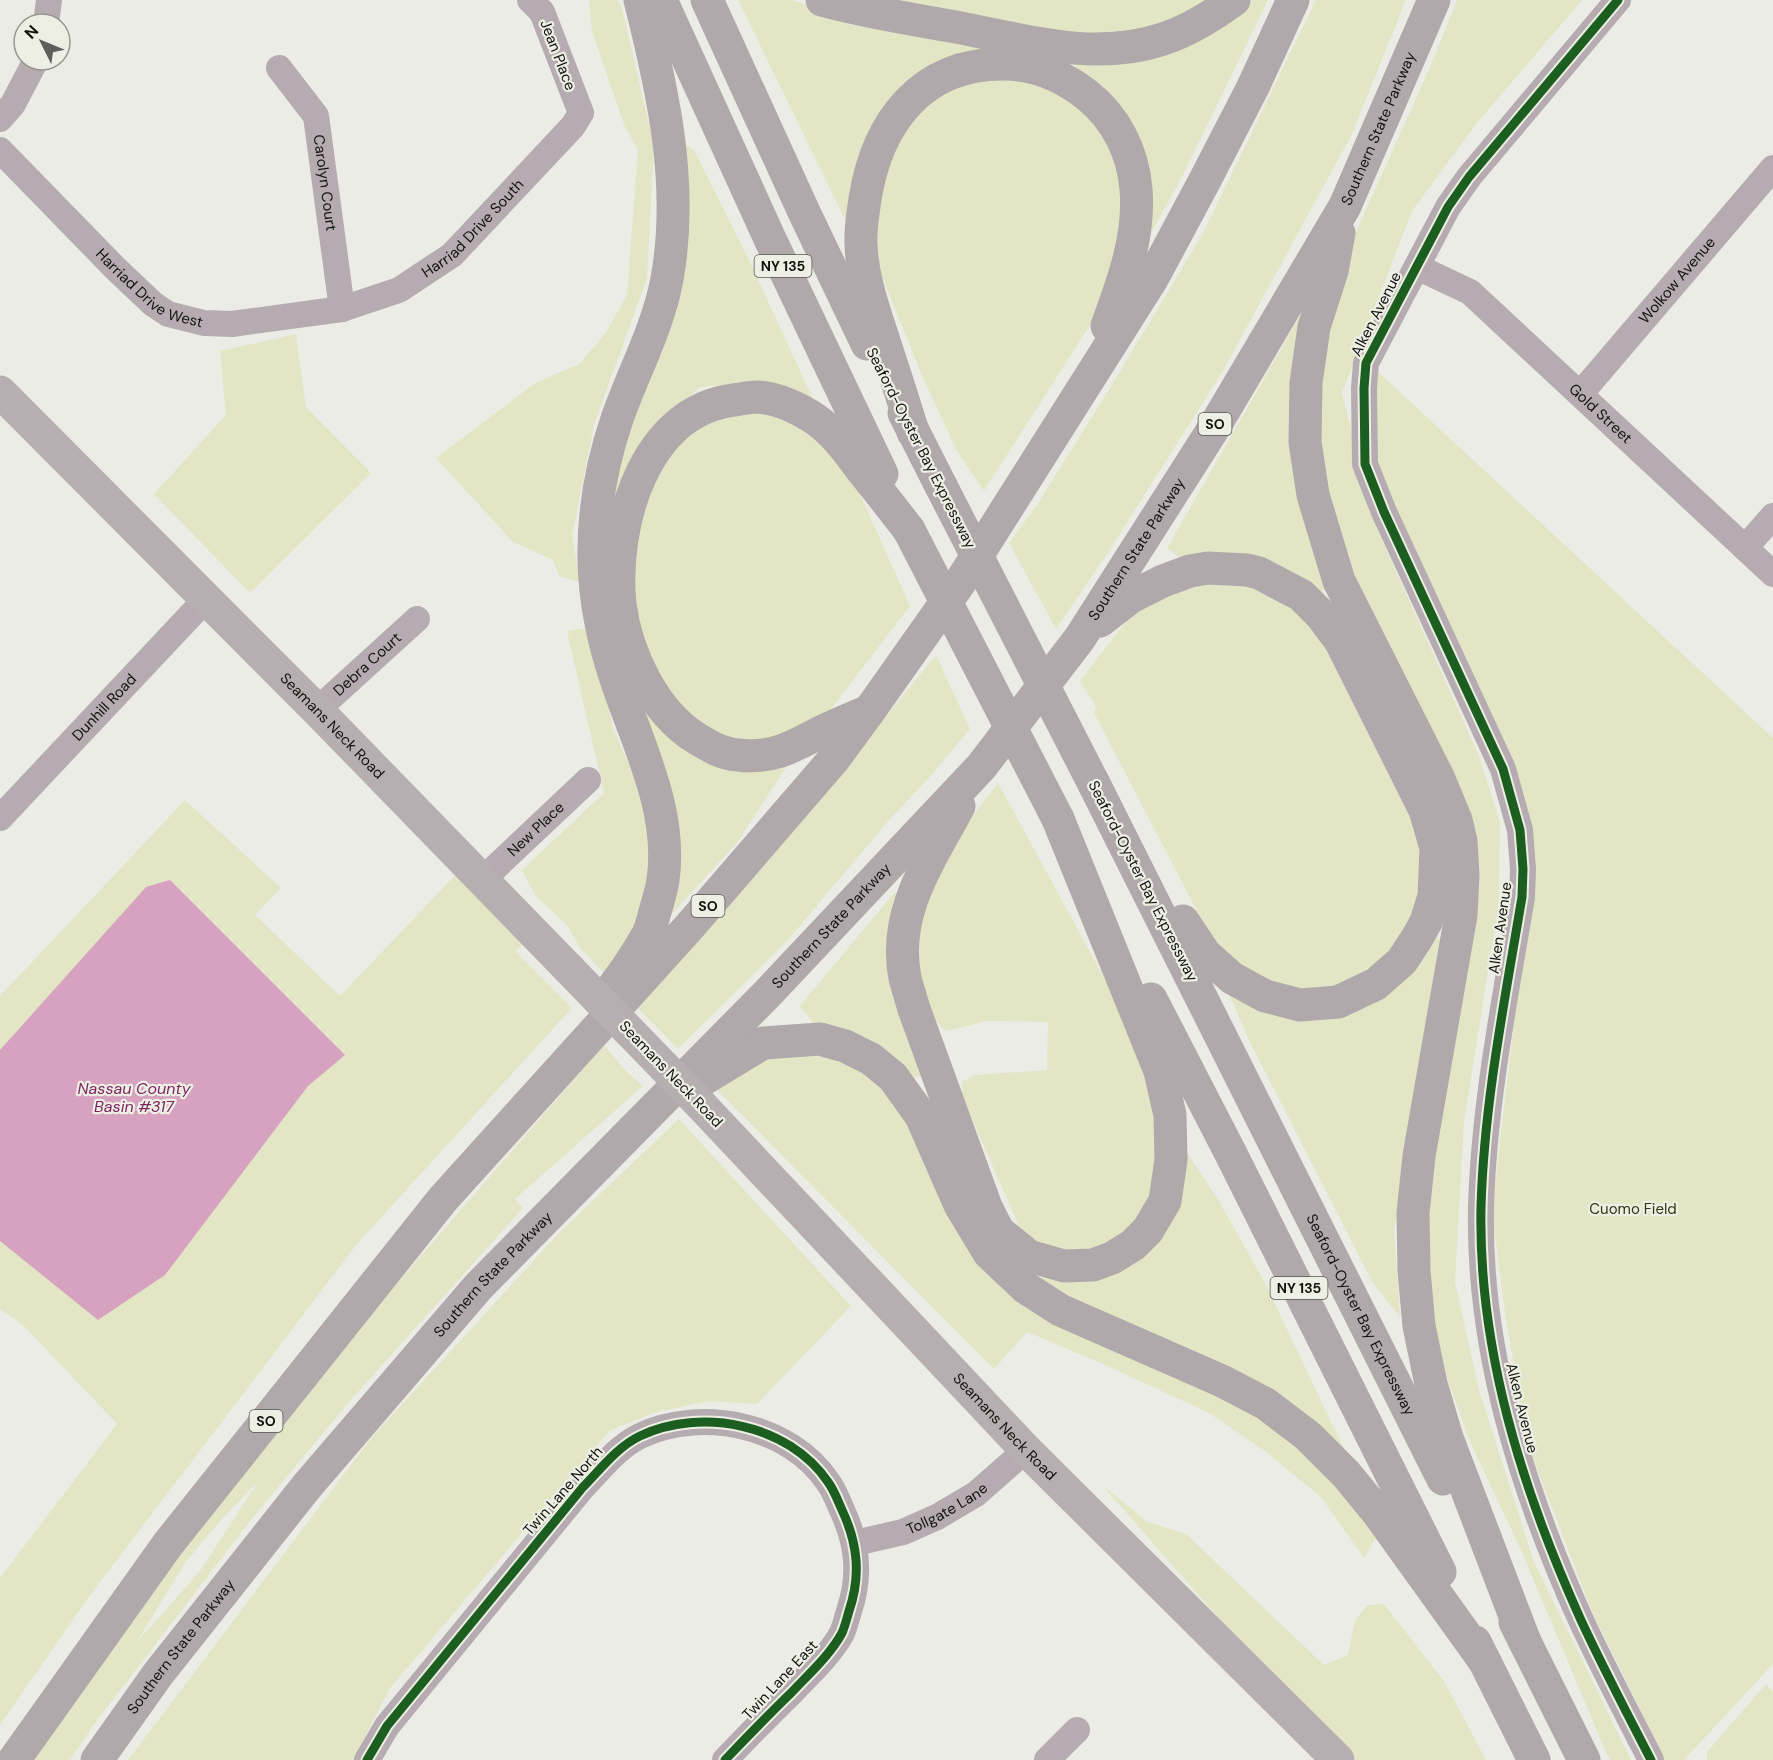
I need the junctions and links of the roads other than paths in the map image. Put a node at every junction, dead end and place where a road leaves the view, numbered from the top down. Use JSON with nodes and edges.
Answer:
{"nodes":[{"id":1,"x":530,"y":0,"type":"edge"},
{"id":2,"x":640,"y":0,"type":"edge"},
{"id":3,"x":661,"y":0,"type":"edge"},
{"id":4,"x":707,"y":0,"type":"edge"},
{"id":5,"x":822,"y":0,"type":"edge"},
{"id":6,"x":1234,"y":0,"type":"edge"},
{"id":7,"x":1293,"y":0,"type":"edge"},
{"id":8,"x":1434,"y":0,"type":"edge"},
{"id":9,"x":1618,"y":0,"type":"edge"},
{"id":10,"x":279,"y":69,"type":"dead end"},
{"id":11,"x":30,"y":72,"type":"edge"},
{"id":12,"x":581,"y":113,"type":"joint"},
{"id":13,"x":0,"y":119,"type":"edge"},
{"id":14,"x":0,"y":150,"type":"edge"},
{"id":15,"x":1773,"y":168,"type":"edge"},
{"id":16,"x":1345,"y":206,"type":"junction"},
{"id":17,"x":1417,"y":267,"type":"junction"},
{"id":18,"x":342,"y":309,"type":"junction"},
{"id":19,"x":1083,"y":390,"type":"junction"},
{"id":20,"x":0,"y":392,"type":"edge"},
{"id":21,"x":1581,"y":393,"type":"junction"},
{"id":22,"x":914,"y":432,"type":"junction"},
{"id":23,"x":1773,"y":516,"type":"edge"},
{"id":24,"x":909,"y":530,"type":"junction"},
{"id":25,"x":1745,"y":548,"type":"junction"},
{"id":26,"x":1773,"y":574,"type":"edge"},
{"id":27,"x":207,"y":598,"type":"junction"},
{"id":28,"x":417,"y":619,"type":"dead end"},
{"id":29,"x":1080,"y":638,"type":"junction"},
{"id":30,"x":317,"y":710,"type":"junction"},
{"id":31,"x":870,"y":710,"type":"junction"},
{"id":32,"x":981,"y":767,"type":"junction"},
{"id":33,"x":588,"y":780,"type":"dead end"},
{"id":34,"x":1094,"y":784,"type":"junction"},
{"id":35,"x":0,"y":818,"type":"edge"},
{"id":36,"x":1058,"y":819,"type":"junction"},
{"id":37,"x":482,"y":880,"type":"junction"},
{"id":38,"x":536,"y":1095,"type":"junction"},
{"id":39,"x":647,"y":1115,"type":"junction"},
{"id":40,"x":1026,"y":1450,"type":"junction"},
{"id":41,"x":855,"y":1543,"type":"junction"},
{"id":42,"x":1525,"y":1642,"type":"junction"},
{"id":43,"x":1485,"y":1662,"type":"junction"},
{"id":44,"x":1077,"y":1730,"type":"dead end"},
{"id":45,"x":14,"y":1760,"type":"edge"},
{"id":46,"x":97,"y":1760,"type":"edge"},
{"id":47,"x":367,"y":1760,"type":"edge"},
{"id":48,"x":725,"y":1760,"type":"edge"},
{"id":49,"x":1047,"y":1760,"type":"edge"},
{"id":50,"x":1338,"y":1760,"type":"edge"},
{"id":51,"x":1534,"y":1760,"type":"edge"},
{"id":52,"x":1584,"y":1760,"type":"edge"},
{"id":53,"x":1651,"y":1760,"type":"edge"}],
"edges":[{"from":1,"to":12,"type":"street","name":"Jean Place"},
{"from":2,"to":38,"type":"highway"},
{"from":3,"to":24,"type":"highway","number":"NY 135"},
{"from":4,"to":22,"type":"highway","name":"Seaford-Oyster Bay Expressway","number":"NY 135"},
{"from":5,"to":6,"type":"highway"},
{"from":7,"to":19,"type":"highway","number":"SO"},
{"from":8,"to":16,"type":"highway","name":"Southern State Parkway","number":"SO"},
{"from":9,"to":17,"type":"street","name":"Alken Avenue"},
{"from":10,"to":18,"type":"street","name":"Carolyn Court"},
{"from":11,"to":13,"type":"street"},
{"from":12,"to":18,"type":"street","name":"Harriad Drive South"},
{"from":14,"to":18,"type":"street","name":"Harriad Drive West"},
{"from":15,"to":21,"type":"street","name":"Wolkow Avenue"},
{"from":16,"to":29,"type":"highway","name":"Southern State Parkway","number":"SO"},
{"from":16,"to":42,"type":"highway"},
{"from":17,"to":21,"type":"street","name":"Gold Street"},
{"from":17,"to":53,"type":"street","name":"Alken Avenue"},
{"from":19,"to":22,"type":"highway"},
{"from":19,"to":31,"type":"highway","number":"SO"},
{"from":20,"to":27,"type":"main road","name":"Seamans Neck Road"},
{"from":21,"to":25,"type":"street","name":"Gold Street"},
{"from":22,"to":34,"type":"highway","name":"Seaford-Oyster Bay Expressway","number":"NY 135","bridge":true},
{"from":23,"to":25,"type":"street"},
{"from":24,"to":31,"type":"highway"},
{"from":24,"to":36,"type":"highway","number":"NY 135","bridge":true},
{"from":25,"to":26,"type":"street","name":"Gold Street"},
{"from":27,"to":30,"type":"main road","name":"Seamans Neck Road"},
{"from":27,"to":35,"type":"street","name":"Dunhill Road"},
{"from":28,"to":30,"type":"street","name":"Debra Court"},
{"from":29,"to":32,"type":"highway","name":"Southern State Parkway","number":"SO"},
{"from":29,"to":34,"type":"highway"},
{"from":30,"to":37,"type":"main road","name":"Seamans Neck Road"},
{"from":31,"to":38,"type":"highway","number":"SO"},
{"from":32,"to":36,"type":"highway"},
{"from":32,"to":39,"type":"highway","name":"Southern State Parkway","number":"SO"},
{"from":33,"to":37,"type":"street","name":"New Place"},
{"from":34,"to":42,"type":"highway","name":"Seaford-Oyster Bay Expressway","number":"NY 135"},
{"from":36,"to":43,"type":"highway","number":"NY 135"},
{"from":37,"to":40,"type":"main road","name":"Seamans Neck Road","bridge":true},
{"from":38,"to":45,"type":"highway","number":"SO"},
{"from":39,"to":43,"type":"highway"},
{"from":39,"to":46,"type":"highway","name":"Southern State Parkway","number":"SO"},
{"from":40,"to":41,"type":"street","name":"Tollgate Lane"},
{"from":40,"to":50,"type":"main road","name":"Seamans Neck Road"},
{"from":41,"to":47,"type":"street","name":"Twin Lane North"},
{"from":41,"to":48,"type":"street","name":"Twin Lane East"},
{"from":42,"to":52,"type":"highway","name":"Seaford-Oyster Bay Expressway","number":"NY 135"},
{"from":43,"to":51,"type":"highway","number":"NY 135"},
{"from":44,"to":49,"type":"street"}]}
